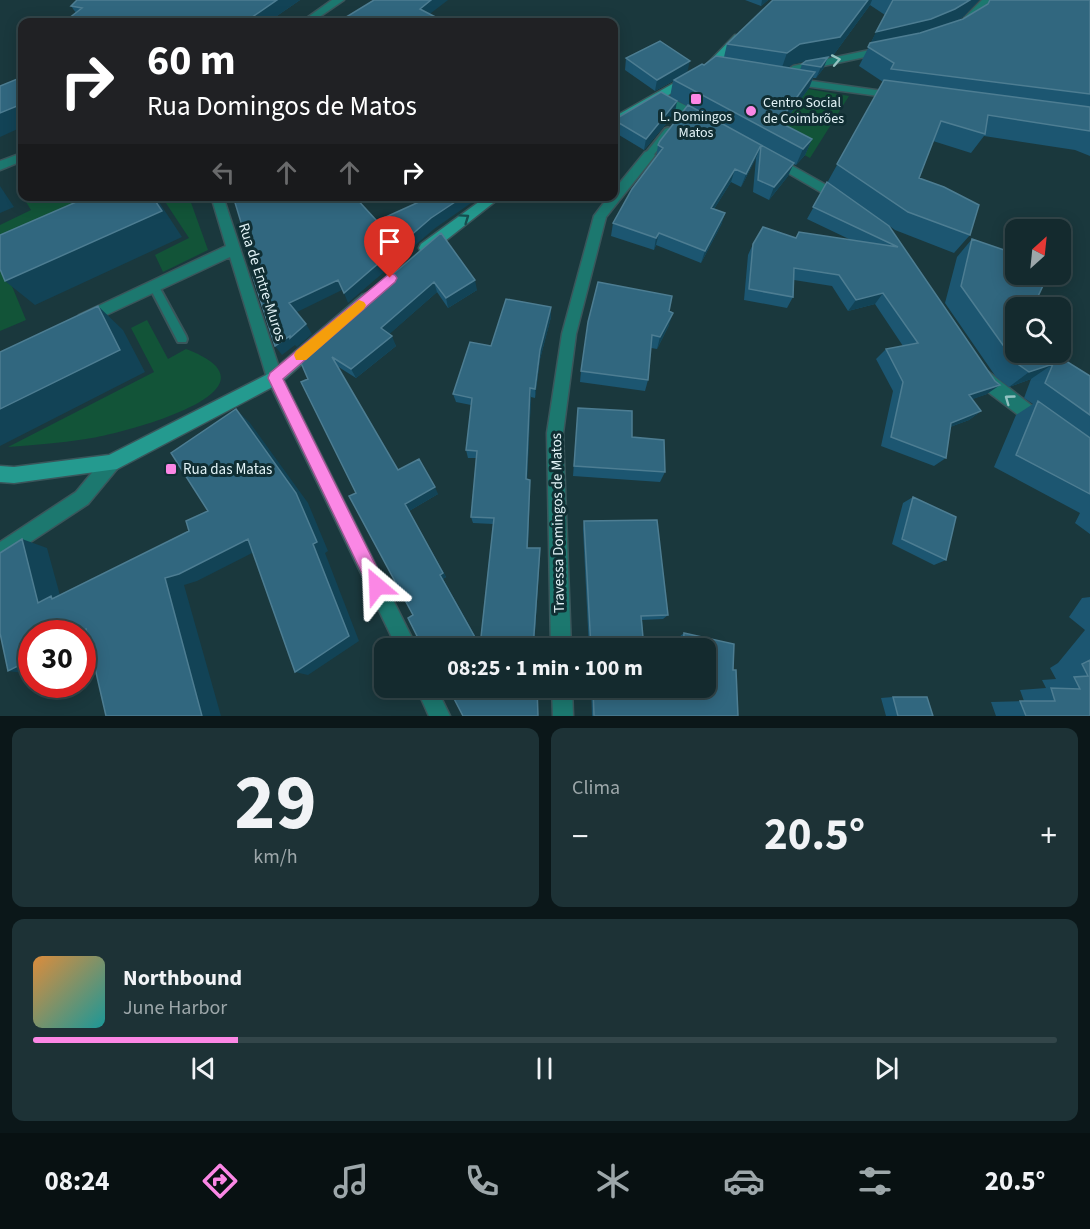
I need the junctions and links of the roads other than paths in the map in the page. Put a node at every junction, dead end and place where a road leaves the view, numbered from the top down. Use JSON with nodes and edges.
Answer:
{"nodes":[{"id":1,"x":339,"y":0,"type":"edge"},
{"id":2,"x":987,"y":0,"type":"edge"},
{"id":3,"x":312,"y":18,"type":"edge"},
{"id":4,"x":750,"y":26,"type":"edge"},
{"id":5,"x":959,"y":28,"type":"edge"},
{"id":6,"x":895,"y":48,"type":"edge"},
{"id":7,"x":659,"y":97,"type":"junction"},
{"id":8,"x":911,"y":100,"type":"edge"},
{"id":9,"x":618,"y":120,"type":"edge"},
{"id":10,"x":671,"y":127,"type":"edge"},
{"id":11,"x":716,"y":127,"type":"edge"},
{"id":12,"x":757,"y":150,"type":"edge"},
{"id":13,"x":649,"y":155,"type":"joint"},
{"id":14,"x":18,"y":159,"type":"edge"},
{"id":15,"x":0,"y":166,"type":"edge"},
{"id":16,"x":618,"y":194,"type":"edge"},
{"id":17,"x":219,"y":201,"type":"edge"},
{"id":18,"x":489,"y":201,"type":"edge"},
{"id":19,"x":612,"y":201,"type":"edge"},
{"id":20,"x":850,"y":205,"type":"edge"},
{"id":21,"x":233,"y":249,"type":"junction"},
{"id":22,"x":414,"y":258,"type":"edge"},
{"id":23,"x":154,"y":286,"type":"junction"},
{"id":24,"x":379,"y":288,"type":"edge"},
{"id":25,"x":71,"y":325,"type":"edge"},
{"id":26,"x":182,"y":339,"type":"dead end"},
{"id":27,"x":976,"y":365,"type":"edge"},
{"id":28,"x":275,"y":378,"type":"junction"},
{"id":29,"x":1053,"y":431,"type":"edge"},
{"id":30,"x":111,"y":463,"type":"junction"},
{"id":31,"x":0,"y":474,"type":"edge"},
{"id":32,"x":0,"y":553,"type":"edge"},
{"id":33,"x":402,"y":638,"type":"edge"},
{"id":34,"x":561,"y":638,"type":"edge"},
{"id":35,"x":431,"y":698,"type":"edge"},
{"id":36,"x":562,"y":698,"type":"edge"},
{"id":37,"x":440,"y":716,"type":"edge"},
{"id":38,"x":563,"y":716,"type":"edge"}],
"edges":[{"from":1,"to":3,"type":"street"},
{"from":2,"to":5,"type":"street"},
{"from":4,"to":7,"type":"main road"},
{"from":8,"to":6,"type":"street","one_way":true},
{"from":7,"to":9,"type":"main road"},
{"from":7,"to":11,"type":"street"},
{"from":10,"to":13,"type":"lane","name":"Travessa Domingos de Matos"},
{"from":12,"to":20,"type":"street"},
{"from":13,"to":16,"type":"street","name":"Travessa Domingos de Matos"},
{"from":14,"to":15,"type":"street"},
{"from":17,"to":21,"type":"street","name":"Rua de Entre-Muros"},
{"from":22,"to":18,"type":"main road","one_way":true},
{"from":19,"to":34,"type":"street","name":"Travessa Domingos de Matos"},
{"from":21,"to":23,"type":"street"},
{"from":21,"to":28,"type":"street","name":"Rua de Entre-Muros"},
{"from":23,"to":25,"type":"street"},
{"from":23,"to":26,"type":"lane"},
{"from":24,"to":28,"type":"main road"},
{"from":29,"to":27,"type":"street","one_way":true},
{"from":28,"to":30,"type":"main road"},
{"from":28,"to":33,"type":"street"},
{"from":30,"to":31,"type":"main road"},
{"from":30,"to":32,"type":"street"},
{"from":35,"to":37,"type":"street"},
{"from":36,"to":38,"type":"street"}]}
